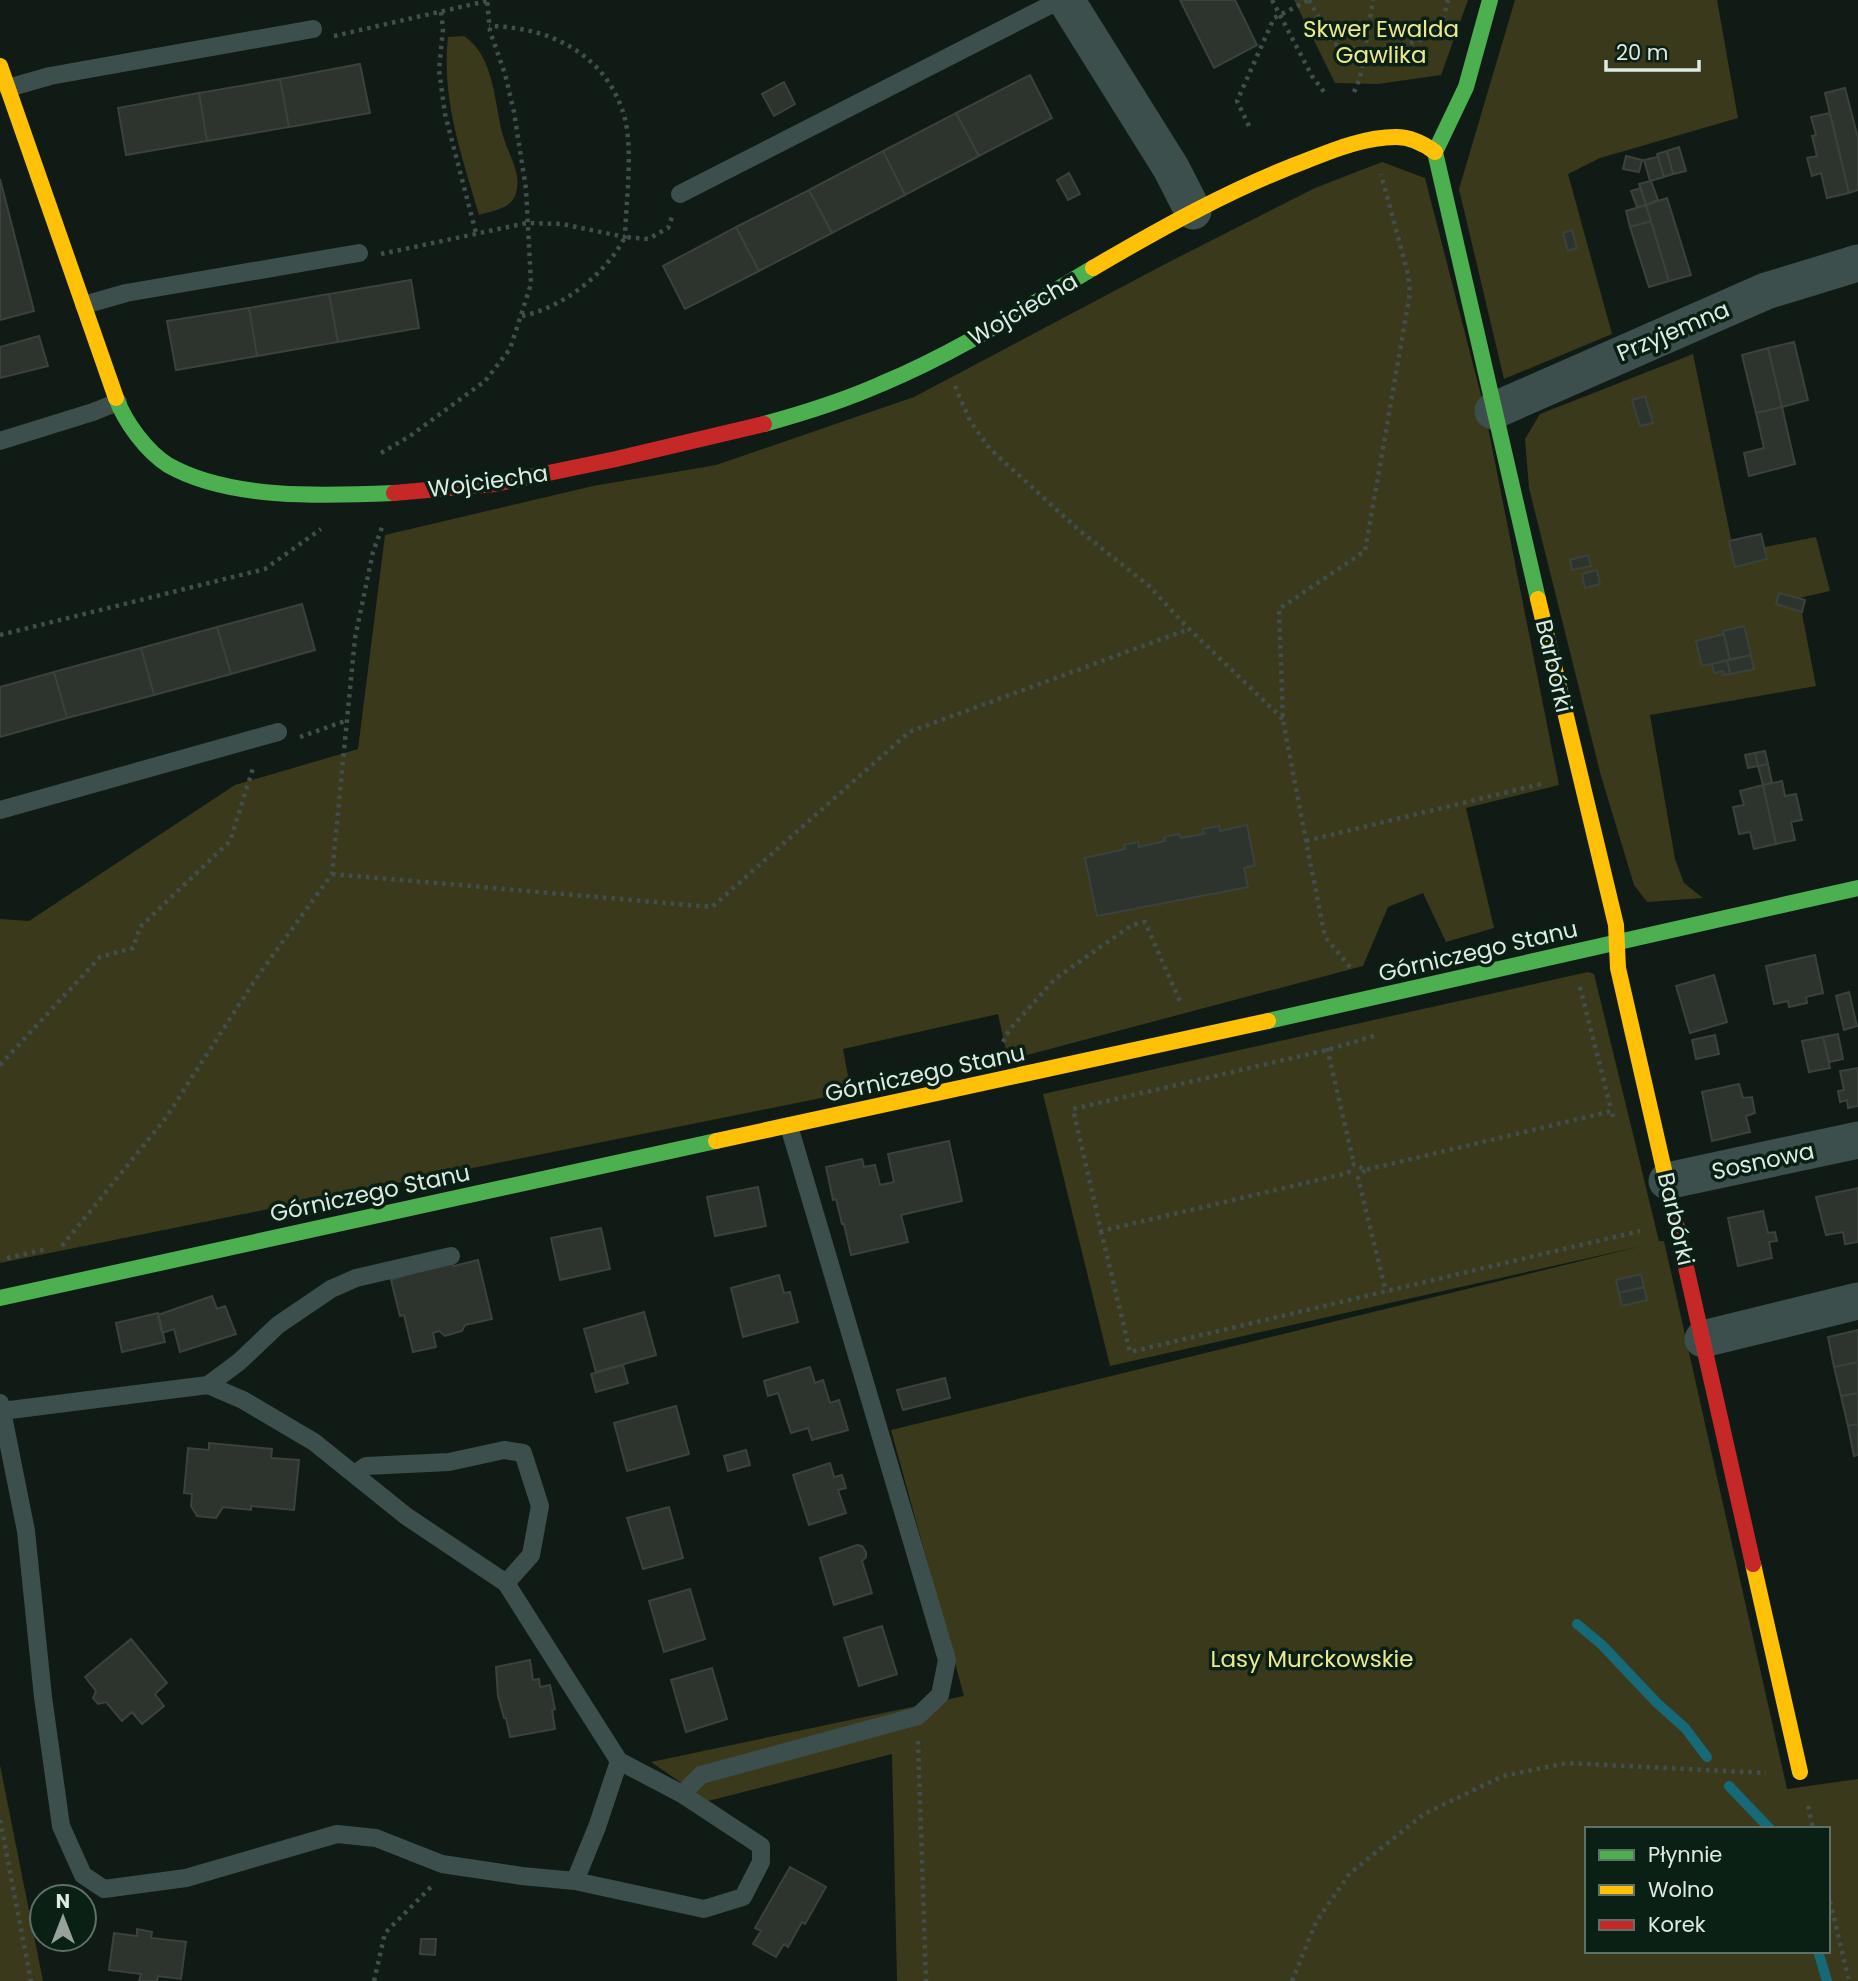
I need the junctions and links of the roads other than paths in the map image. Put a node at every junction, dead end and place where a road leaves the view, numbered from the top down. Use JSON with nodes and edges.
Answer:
{"nodes":[{"id":1,"x":1060,"y":0,"type":"edge"},
{"id":2,"x":1066,"y":0,"type":"edge"},
{"id":3,"x":1490,"y":0,"type":"edge"},
{"id":4,"x":313,"y":29,"type":"road end"},
{"id":5,"x":0,"y":66,"type":"edge"},
{"id":6,"x":8,"y":88,"type":"junction"},
{"id":7,"x":1435,"y":152,"type":"junction"},
{"id":8,"x":680,"y":194,"type":"road end"},
{"id":9,"x":1193,"y":211,"type":"junction"},
{"id":10,"x":359,"y":253,"type":"road end"},
{"id":11,"x":1858,"y":263,"type":"edge"},
{"id":12,"x":84,"y":305,"type":"junction"},
{"id":13,"x":118,"y":402,"type":"junction"},
{"id":14,"x":1493,"y":411,"type":"junction"},
{"id":15,"x":0,"y":441,"type":"edge"},
{"id":16,"x":278,"y":733,"type":"dead end"},
{"id":17,"x":0,"y":810,"type":"edge"},
{"id":18,"x":1858,"y":888,"type":"edge"},
{"id":19,"x":1618,"y":943,"type":"junction"},
{"id":20,"x":789,"y":1126,"type":"junction"},
{"id":21,"x":1858,"y":1140,"type":"edge"},
{"id":22,"x":1667,"y":1181,"type":"junction"},
{"id":23,"x":451,"y":1256,"type":"dead end"},
{"id":24,"x":0,"y":1298,"type":"edge"},
{"id":25,"x":1858,"y":1301,"type":"edge"},
{"id":26,"x":1703,"y":1339,"type":"junction"},
{"id":27,"x":208,"y":1385,"type":"junction"},
{"id":28,"x":1,"y":1407,"type":"edge"},
{"id":29,"x":355,"y":1474,"type":"junction"},
{"id":30,"x":506,"y":1583,"type":"junction"},
{"id":31,"x":619,"y":1761,"type":"junction"},
{"id":32,"x":1800,"y":1772,"type":"road end"},
{"id":33,"x":682,"y":1794,"type":"junction"},
{"id":34,"x":575,"y":1881,"type":"junction"}],
"edges":[{"from":1,"to":8,"type":"lane"},
{"from":2,"to":9,"type":"street"},
{"from":3,"to":7,"type":"street"},
{"from":4,"to":6,"type":"lane"},
{"from":5,"to":6,"type":"street","name":"Wojciecha"},
{"from":6,"to":12,"type":"street","name":"Wojciecha"},
{"from":7,"to":9,"type":"street","name":"Wojciecha"},
{"from":7,"to":14,"type":"street","name":"Barbórki"},
{"from":9,"to":13,"type":"street","name":"Wojciecha"},
{"from":10,"to":12,"type":"lane"},
{"from":11,"to":14,"type":"street","name":"Przyjemna"},
{"from":12,"to":13,"type":"street","name":"Wojciecha"},
{"from":13,"to":15,"type":"lane"},
{"from":14,"to":19,"type":"street","name":"Barbórki"},
{"from":16,"to":17,"type":"lane"},
{"from":18,"to":19,"type":"street","name":"Górniczego Stanu"},
{"from":19,"to":20,"type":"street","name":"Górniczego Stanu"},
{"from":19,"to":22,"type":"street","name":"Barbórki"},
{"from":20,"to":24,"type":"street","name":"Górniczego Stanu"},
{"from":20,"to":33,"type":"lane"},
{"from":21,"to":22,"type":"street","name":"Sosnowa"},
{"from":22,"to":26,"type":"street","name":"Barbórki"},
{"from":23,"to":27,"type":"lane"},
{"from":25,"to":26,"type":"street"},
{"from":26,"to":32,"type":"street","name":"Barbórki"},
{"from":27,"to":28,"type":"lane"},
{"from":27,"to":29,"type":"lane"},
{"from":28,"to":34,"type":"lane"},
{"from":29,"to":30,"type":"lane"},
{"from":29,"to":30,"type":"lane"},
{"from":30,"to":31,"type":"lane"},
{"from":31,"to":33,"type":"lane"},
{"from":31,"to":34,"type":"lane"},
{"from":33,"to":34,"type":"lane"}]}
